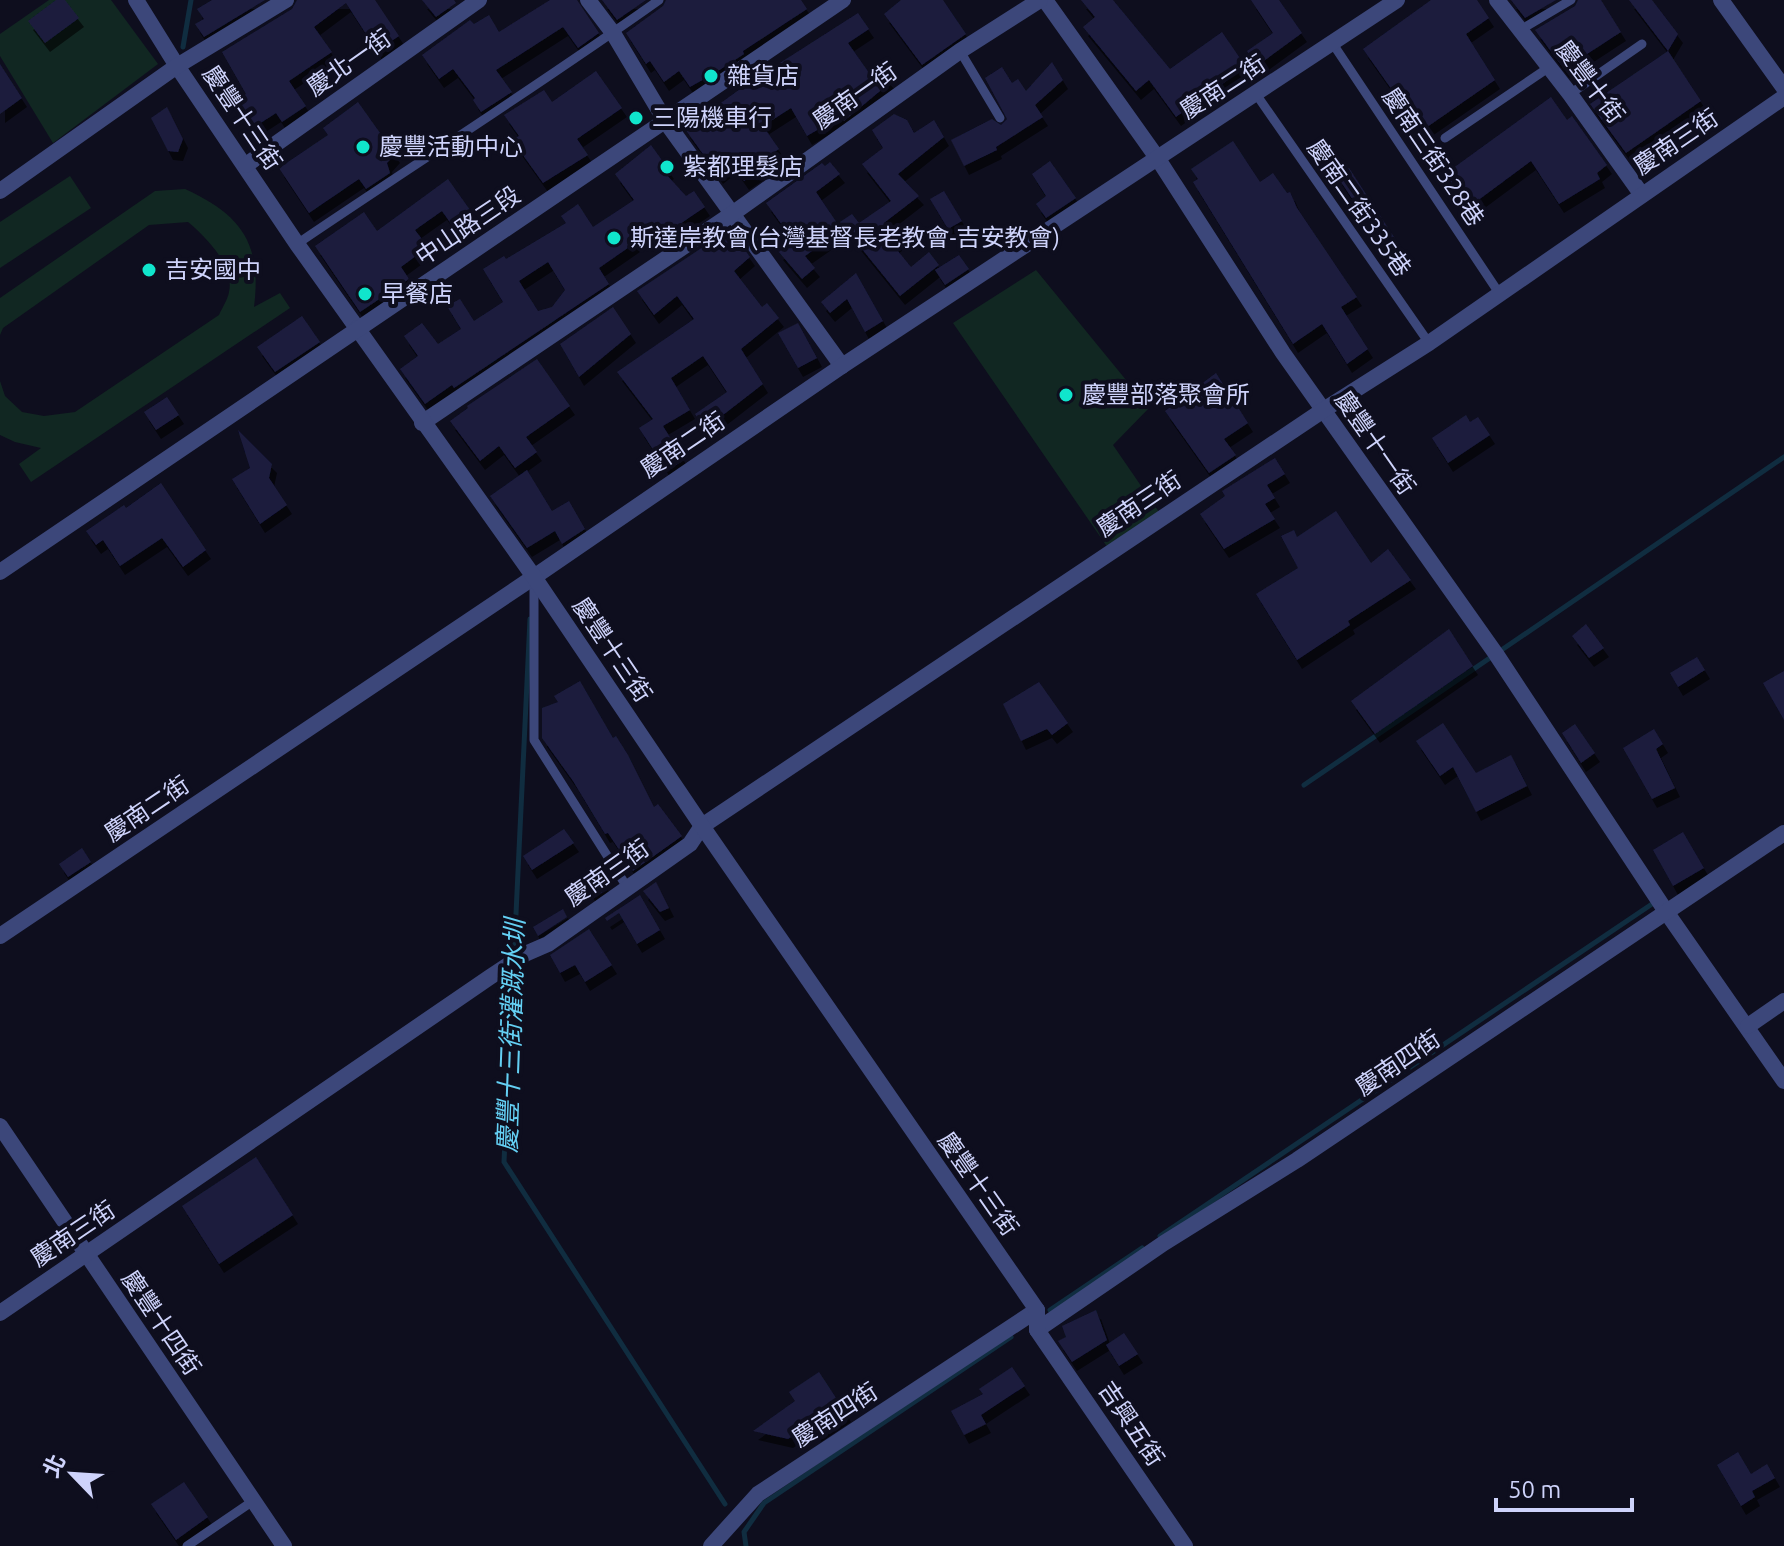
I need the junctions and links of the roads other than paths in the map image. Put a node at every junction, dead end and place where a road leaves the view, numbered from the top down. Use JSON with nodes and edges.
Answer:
{"nodes":[{"id":1,"x":136,"y":0,"type":"edge"},
{"id":2,"x":286,"y":0,"type":"edge"},
{"id":3,"x":479,"y":0,"type":"edge"},
{"id":4,"x":588,"y":0,"type":"edge"},
{"id":5,"x":659,"y":0,"type":"edge"},
{"id":6,"x":843,"y":0,"type":"edge"},
{"id":7,"x":1042,"y":0,"type":"edge"},
{"id":8,"x":1397,"y":0,"type":"edge"},
{"id":9,"x":1497,"y":0,"type":"edge"},
{"id":10,"x":1571,"y":0,"type":"edge"},
{"id":11,"x":1721,"y":0,"type":"edge"},
{"id":12,"x":1522,"y":29,"type":"junction"},
{"id":13,"x":613,"y":33,"type":"junction"},
{"id":14,"x":1333,"y":44,"type":"junction"},
{"id":15,"x":1642,"y":44,"type":"dead end"},
{"id":16,"x":960,"y":51,"type":"junction"},
{"id":17,"x":177,"y":66,"type":"junction"},
{"id":18,"x":1548,"y":68,"type":"junction"},
{"id":19,"x":1784,"y":88,"type":"edge"},
{"id":20,"x":1256,"y":94,"type":"junction"},
{"id":21,"x":1570,"y":94,"type":"junction"},
{"id":22,"x":1784,"y":97,"type":"edge"},
{"id":23,"x":1000,"y":118,"type":"dead end"},
{"id":24,"x":666,"y":122,"type":"junction"},
{"id":25,"x":1445,"y":138,"type":"dead end"},
{"id":26,"x":1158,"y":159,"type":"junction"},
{"id":27,"x":246,"y":165,"type":"junction"},
{"id":28,"x":0,"y":191,"type":"edge"},
{"id":29,"x":1642,"y":195,"type":"junction"},
{"id":30,"x":732,"y":214,"type":"junction"},
{"id":31,"x":297,"y":244,"type":"junction"},
{"id":32,"x":1499,"y":293,"type":"junction"},
{"id":33,"x":357,"y":328,"type":"junction"},
{"id":34,"x":1429,"y":343,"type":"junction"},
{"id":35,"x":842,"y":366,"type":"junction"},
{"id":36,"x":1322,"y":411,"type":"junction"},
{"id":37,"x":422,"y":423,"type":"junction"},
{"id":38,"x":0,"y":572,"type":"edge"},
{"id":39,"x":534,"y":577,"type":"junction"},
{"id":40,"x":702,"y":826,"type":"junction"},
{"id":41,"x":1784,"y":833,"type":"edge"},
{"id":42,"x":627,"y":887,"type":"junction"},
{"id":43,"x":1667,"y":913,"type":"junction"},
{"id":44,"x":0,"y":936,"type":"edge"},
{"id":45,"x":1784,"y":1001,"type":"edge"},
{"id":46,"x":1748,"y":1026,"type":"junction"},
{"id":47,"x":1784,"y":1081,"type":"edge"},
{"id":48,"x":0,"y":1126,"type":"edge"},
{"id":49,"x":85,"y":1254,"type":"junction"},
{"id":50,"x":1037,"y":1310,"type":"junction"},
{"id":51,"x":0,"y":1313,"type":"edge"},
{"id":52,"x":1037,"y":1330,"type":"junction"},
{"id":53,"x":253,"y":1501,"type":"junction"},
{"id":54,"x":187,"y":1546,"type":"edge"},
{"id":55,"x":284,"y":1546,"type":"edge"},
{"id":56,"x":711,"y":1546,"type":"edge"},
{"id":57,"x":1185,"y":1546,"type":"edge"}],
"edges":[{"from":1,"to":17,"type":"street","name":"慶豐十三街"},
{"from":2,"to":17,"type":"street"},
{"from":3,"to":27,"type":"street","name":"慶北一街"},
{"from":4,"to":13,"type":"street"},
{"from":5,"to":13,"type":"lane"},
{"from":6,"to":24,"type":"street","name":"中山路三段"},
{"from":7,"to":16,"type":"street","name":"慶南一街"},
{"from":7,"to":26,"type":"street","name":"慶豐十一街"},
{"from":8,"to":14,"type":"street","name":"慶南二街"},
{"from":9,"to":12,"type":"street","name":"慶豐十街"},
{"from":10,"to":12,"type":"lane"},
{"from":11,"to":19,"type":"street"},
{"from":12,"to":18,"type":"street","name":"慶豐十街"},
{"from":13,"to":24,"type":"street"},
{"from":13,"to":31,"type":"lane"},
{"from":14,"to":20,"type":"street","name":"慶南二街"},
{"from":14,"to":32,"type":"lane","name":"慶南三街328巷"},
{"from":15,"to":21,"type":"lane"},
{"from":16,"to":23,"type":"lane"},
{"from":16,"to":30,"type":"street","name":"慶南一街"},
{"from":17,"to":27,"type":"street","name":"慶豐十三街"},
{"from":17,"to":28,"type":"street"},
{"from":18,"to":21,"type":"street","name":"慶豐十街"},
{"from":18,"to":25,"type":"lane"},
{"from":20,"to":26,"type":"street","name":"慶南二街"},
{"from":20,"to":34,"type":"lane","name":"慶南二街335巷"},
{"from":21,"to":29,"type":"street","name":"慶豐十街"},
{"from":22,"to":29,"type":"street","name":"慶南三街"},
{"from":24,"to":30,"type":"street"},
{"from":24,"to":33,"type":"street","name":"中山路三段"},
{"from":26,"to":35,"type":"street","name":"慶南二街"},
{"from":26,"to":36,"type":"street","name":"慶豐十一街"},
{"from":27,"to":31,"type":"street","name":"慶豐十三街"},
{"from":29,"to":32,"type":"street","name":"慶南三街"},
{"from":30,"to":35,"type":"street"},
{"from":30,"to":37,"type":"street","name":"慶南一街"},
{"from":31,"to":33,"type":"street","name":"慶豐十三街"},
{"from":32,"to":34,"type":"street","name":"慶南三街"},
{"from":33,"to":37,"type":"street","name":"慶豐十三街"},
{"from":33,"to":38,"type":"street","name":"中山路三段"},
{"from":34,"to":36,"type":"street","name":"慶南三街"},
{"from":35,"to":39,"type":"street","name":"慶南二街"},
{"from":36,"to":40,"type":"street","name":"慶南三街"},
{"from":36,"to":43,"type":"street","name":"慶豐十一街"},
{"from":37,"to":39,"type":"street","name":"慶豐十三街"},
{"from":39,"to":40,"type":"street","name":"慶豐十三街"},
{"from":39,"to":42,"type":"lane"},
{"from":39,"to":44,"type":"street","name":"慶南二街"},
{"from":40,"to":42,"type":"street","name":"慶南三街"},
{"from":40,"to":50,"type":"street","name":"慶豐十三街"},
{"from":41,"to":43,"type":"street","name":"慶南四街"},
{"from":42,"to":49,"type":"street","name":"慶南三街"},
{"from":43,"to":46,"type":"street","name":"慶豐十一街"},
{"from":43,"to":52,"type":"street","name":"慶南四街"},
{"from":45,"to":46,"type":"street"},
{"from":46,"to":47,"type":"street","name":"慶豐十一街"},
{"from":48,"to":49,"type":"street","name":"慶豐十四街"},
{"from":49,"to":51,"type":"street","name":"慶南三街"},
{"from":49,"to":53,"type":"street","name":"慶豐十四街"},
{"from":50,"to":52,"type":"street"},
{"from":50,"to":56,"type":"street","name":"慶南四街"},
{"from":52,"to":57,"type":"street","name":"吉興五街"},
{"from":53,"to":54,"type":"lane"},
{"from":53,"to":55,"type":"street","name":"慶豐十四街"}]}
